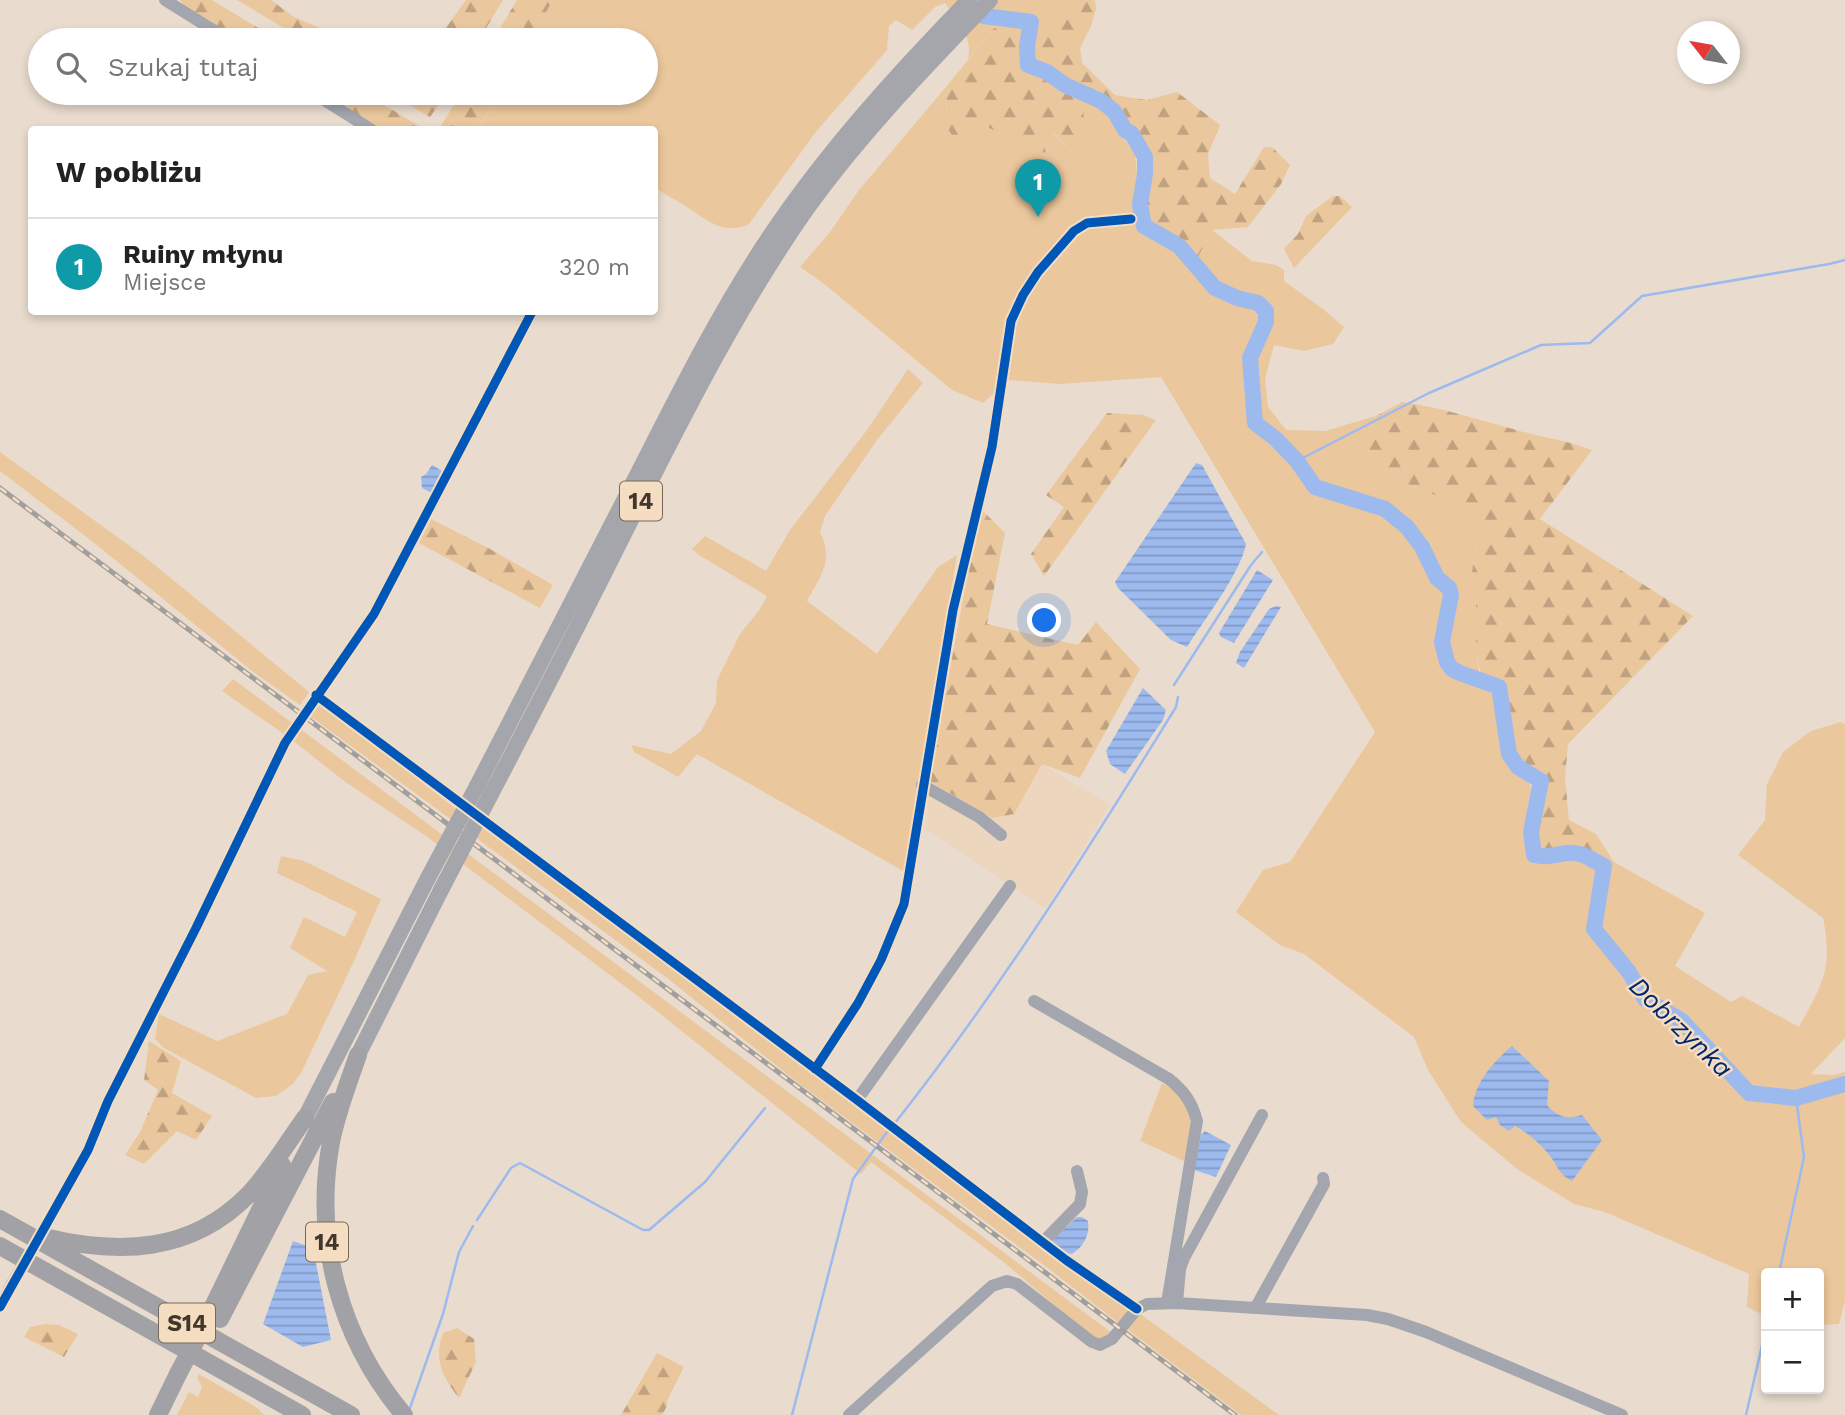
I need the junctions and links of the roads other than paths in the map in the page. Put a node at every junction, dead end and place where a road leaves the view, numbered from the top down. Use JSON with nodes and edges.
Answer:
{"nodes":[{"id":1,"x":165,"y":0,"type":"edge"},
{"id":2,"x":969,"y":0,"type":"edge"},
{"id":3,"x":990,"y":0,"type":"edge"},
{"id":4,"x":955,"y":26,"type":"junction"},
{"id":5,"x":210,"y":28,"type":"edge"},
{"id":6,"x":332,"y":105,"type":"edge"},
{"id":7,"x":366,"y":126,"type":"edge"},
{"id":8,"x":1131,"y":219,"type":"dead end"},
{"id":9,"x":530,"y":315,"type":"edge"},
{"id":10,"x":316,"y":695,"type":"junction"},
{"id":11,"x":922,"y":785,"type":"junction"},
{"id":12,"x":484,"y":791,"type":"junction"},
{"id":13,"x":1001,"y":835,"type":"dead end"},
{"id":14,"x":1010,"y":886,"type":"dead end"},
{"id":15,"x":1034,"y":1001,"type":"dead end"},
{"id":16,"x":358,"y":1055,"type":"junction"},
{"id":17,"x":815,"y":1069,"type":"junction"},
{"id":18,"x":857,"y":1100,"type":"junction"},
{"id":19,"x":1262,"y":1115,"type":"dead end"},
{"id":20,"x":305,"y":1118,"type":"junction"},
{"id":21,"x":1077,"y":1171,"type":"dead end"},
{"id":22,"x":1322,"y":1178,"type":"dead end"},
{"id":23,"x":0,"y":1219,"type":"edge"},
{"id":24,"x":22,"y":1232,"type":"junction"},
{"id":25,"x":1043,"y":1242,"type":"junction"},
{"id":26,"x":0,"y":1247,"type":"edge"},
{"id":27,"x":1172,"y":1303,"type":"junction"},
{"id":28,"x":0,"y":1307,"type":"edge"},
{"id":29,"x":1256,"y":1307,"type":"junction"},
{"id":30,"x":1137,"y":1309,"type":"junction"},
{"id":31,"x":215,"y":1316,"type":"junction"},
{"id":32,"x":184,"y":1374,"type":"junction"},
{"id":33,"x":234,"y":1376,"type":"junction"},
{"id":34,"x":159,"y":1415,"type":"edge"},
{"id":35,"x":172,"y":1415,"type":"edge"},
{"id":36,"x":273,"y":1415,"type":"edge"},
{"id":37,"x":302,"y":1415,"type":"edge"},
{"id":38,"x":351,"y":1415,"type":"edge"},
{"id":39,"x":404,"y":1415,"type":"edge"},
{"id":40,"x":849,"y":1415,"type":"edge"},
{"id":41,"x":1622,"y":1415,"type":"edge"}],
"edges":[{"from":1,"to":5,"type":"street"},
{"from":2,"to":4,"type":"main road","number":"14"},
{"from":3,"to":4,"type":"main road","number":"14"},
{"from":4,"to":12,"type":"main road","number":"14"},
{"from":6,"to":7,"type":"street"},
{"from":8,"to":11,"type":"street"},
{"from":9,"to":10,"type":"street"},
{"from":10,"to":17,"type":"street"},
{"from":10,"to":28,"type":"street","bridge":true},
{"from":11,"to":13,"type":"street"},
{"from":11,"to":17,"type":"street"},
{"from":12,"to":16,"type":"main road","number":"14","bridge":true},
{"from":12,"to":20,"type":"main road","number":"14","bridge":true},
{"from":14,"to":18,"type":"street"},
{"from":15,"to":27,"type":"street"},
{"from":16,"to":31,"type":"highway"},
{"from":16,"to":39,"type":"highway","number":"14"},
{"from":17,"to":18,"type":"street"},
{"from":18,"to":25,"type":"street"},
{"from":19,"to":27,"type":"street"},
{"from":20,"to":24,"type":"highway"},
{"from":20,"to":31,"type":"highway","number":"14"},
{"from":21,"to":25,"type":"street"},
{"from":22,"to":29,"type":"street"},
{"from":23,"to":24,"type":"highway","number":"S14"},
{"from":24,"to":38,"type":"highway","number":"S14"},
{"from":25,"to":30,"type":"street"},
{"from":26,"to":33,"type":"highway","number":"S14"},
{"from":27,"to":29,"type":"street"},
{"from":27,"to":30,"type":"street"},
{"from":29,"to":41,"type":"street"},
{"from":30,"to":40,"type":"street"},
{"from":31,"to":32,"type":"highway"},
{"from":32,"to":34,"type":"highway"},
{"from":32,"to":35,"type":"highway"},
{"from":33,"to":36,"type":"highway"},
{"from":33,"to":37,"type":"highway","number":"S14"}]}
